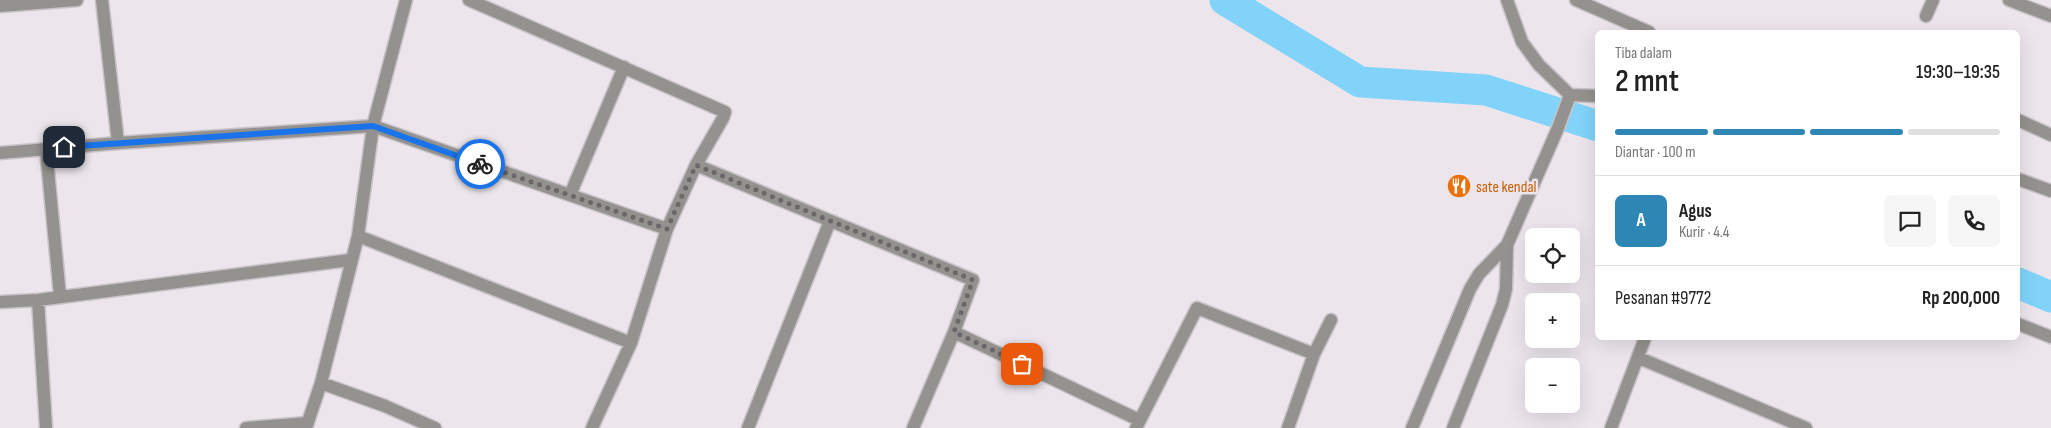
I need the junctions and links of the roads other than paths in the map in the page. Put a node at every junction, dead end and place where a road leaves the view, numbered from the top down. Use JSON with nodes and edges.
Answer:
{"nodes":[{"id":1,"x":77,"y":0,"type":"edge"},
{"id":2,"x":102,"y":0,"type":"edge"},
{"id":3,"x":406,"y":0,"type":"edge"},
{"id":4,"x":469,"y":0,"type":"edge"},
{"id":5,"x":1507,"y":0,"type":"edge"},
{"id":6,"x":1576,"y":0,"type":"edge"},
{"id":7,"x":1933,"y":0,"type":"edge"},
{"id":8,"x":2009,"y":0,"type":"edge"},
{"id":9,"x":0,"y":6,"type":"edge"},
{"id":10,"x":1926,"y":16,"type":"dead end"},
{"id":11,"x":2051,"y":16,"type":"edge"},
{"id":12,"x":1644,"y":30,"type":"edge"},
{"id":13,"x":624,"y":66,"type":"junction"},
{"id":14,"x":1570,"y":95,"type":"junction"},
{"id":15,"x":1595,"y":96,"type":"edge"},
{"id":16,"x":2020,"y":121,"type":"edge"},
{"id":17,"x":373,"y":126,"type":"junction"},
{"id":18,"x":2051,"y":135,"type":"edge"},
{"id":19,"x":118,"y":142,"type":"junction"},
{"id":20,"x":46,"y":149,"type":"junction"},
{"id":21,"x":0,"y":153,"type":"edge"},
{"id":22,"x":696,"y":165,"type":"junction"},
{"id":23,"x":2020,"y":179,"type":"edge"},
{"id":24,"x":2051,"y":191,"type":"edge"},
{"id":25,"x":570,"y":195,"type":"junction"},
{"id":26,"x":830,"y":221,"type":"junction"},
{"id":27,"x":667,"y":229,"type":"junction"},
{"id":28,"x":358,"y":236,"type":"junction"},
{"id":29,"x":1507,"y":245,"type":"junction"},
{"id":30,"x":350,"y":260,"type":"junction"},
{"id":31,"x":60,"y":296,"type":"junction"},
{"id":32,"x":38,"y":300,"type":"junction"},
{"id":33,"x":0,"y":302,"type":"edge"},
{"id":34,"x":1331,"y":320,"type":"dead end"},
{"id":35,"x":2020,"y":325,"type":"edge"},
{"id":36,"x":954,"y":332,"type":"junction"},
{"id":37,"x":2051,"y":337,"type":"edge"},
{"id":38,"x":1644,"y":340,"type":"edge"},
{"id":39,"x":631,"y":343,"type":"junction"},
{"id":40,"x":1314,"y":354,"type":"junction"},
{"id":41,"x":1639,"y":358,"type":"junction"},
{"id":42,"x":321,"y":383,"type":"junction"},
{"id":43,"x":1137,"y":424,"type":"edge"},
{"id":44,"x":307,"y":425,"type":"edge"},
{"id":45,"x":46,"y":428,"type":"edge"},
{"id":46,"x":246,"y":428,"type":"edge"},
{"id":47,"x":435,"y":428,"type":"edge"},
{"id":48,"x":592,"y":428,"type":"edge"},
{"id":49,"x":748,"y":428,"type":"edge"},
{"id":50,"x":913,"y":428,"type":"edge"},
{"id":51,"x":1288,"y":428,"type":"edge"},
{"id":52,"x":1412,"y":428,"type":"edge"},
{"id":53,"x":1453,"y":428,"type":"edge"},
{"id":54,"x":1611,"y":428,"type":"edge"},
{"id":55,"x":1806,"y":428,"type":"edge"}],
"edges":[{"from":1,"to":9,"type":"street"},
{"from":2,"to":19,"type":"street"},
{"from":3,"to":17,"type":"street"},
{"from":4,"to":13,"type":"street"},
{"from":5,"to":14,"type":"street"},
{"from":6,"to":12,"type":"street"},
{"from":7,"to":10,"type":"street"},
{"from":8,"to":11,"type":"street"},
{"from":13,"to":22,"type":"street"},
{"from":13,"to":25,"type":"street"},
{"from":14,"to":15,"type":"street"},
{"from":14,"to":29,"type":"street"},
{"from":16,"to":18,"type":"street"},
{"from":17,"to":19,"type":"street"},
{"from":17,"to":25,"type":"street"},
{"from":17,"to":28,"type":"street"},
{"from":19,"to":20,"type":"street"},
{"from":20,"to":21,"type":"street"},
{"from":20,"to":31,"type":"street"},
{"from":22,"to":26,"type":"street"},
{"from":22,"to":27,"type":"street"},
{"from":23,"to":24,"type":"street"},
{"from":25,"to":27,"type":"street"},
{"from":26,"to":36,"type":"street"},
{"from":26,"to":49,"type":"street"},
{"from":27,"to":39,"type":"street"},
{"from":28,"to":30,"type":"street"},
{"from":28,"to":39,"type":"street"},
{"from":29,"to":52,"type":"street"},
{"from":29,"to":53,"type":"street"},
{"from":30,"to":31,"type":"street"},
{"from":30,"to":42,"type":"street"},
{"from":31,"to":32,"type":"street"},
{"from":32,"to":33,"type":"street"},
{"from":32,"to":45,"type":"street"},
{"from":34,"to":40,"type":"street"},
{"from":35,"to":37,"type":"street"},
{"from":36,"to":43,"type":"street"},
{"from":36,"to":50,"type":"street"},
{"from":38,"to":41,"type":"street"},
{"from":39,"to":48,"type":"street"},
{"from":40,"to":43,"type":"street"},
{"from":40,"to":51,"type":"street"},
{"from":41,"to":54,"type":"street"},
{"from":41,"to":55,"type":"street"},
{"from":42,"to":44,"type":"street"},
{"from":42,"to":47,"type":"street"},
{"from":44,"to":46,"type":"street"}]}
